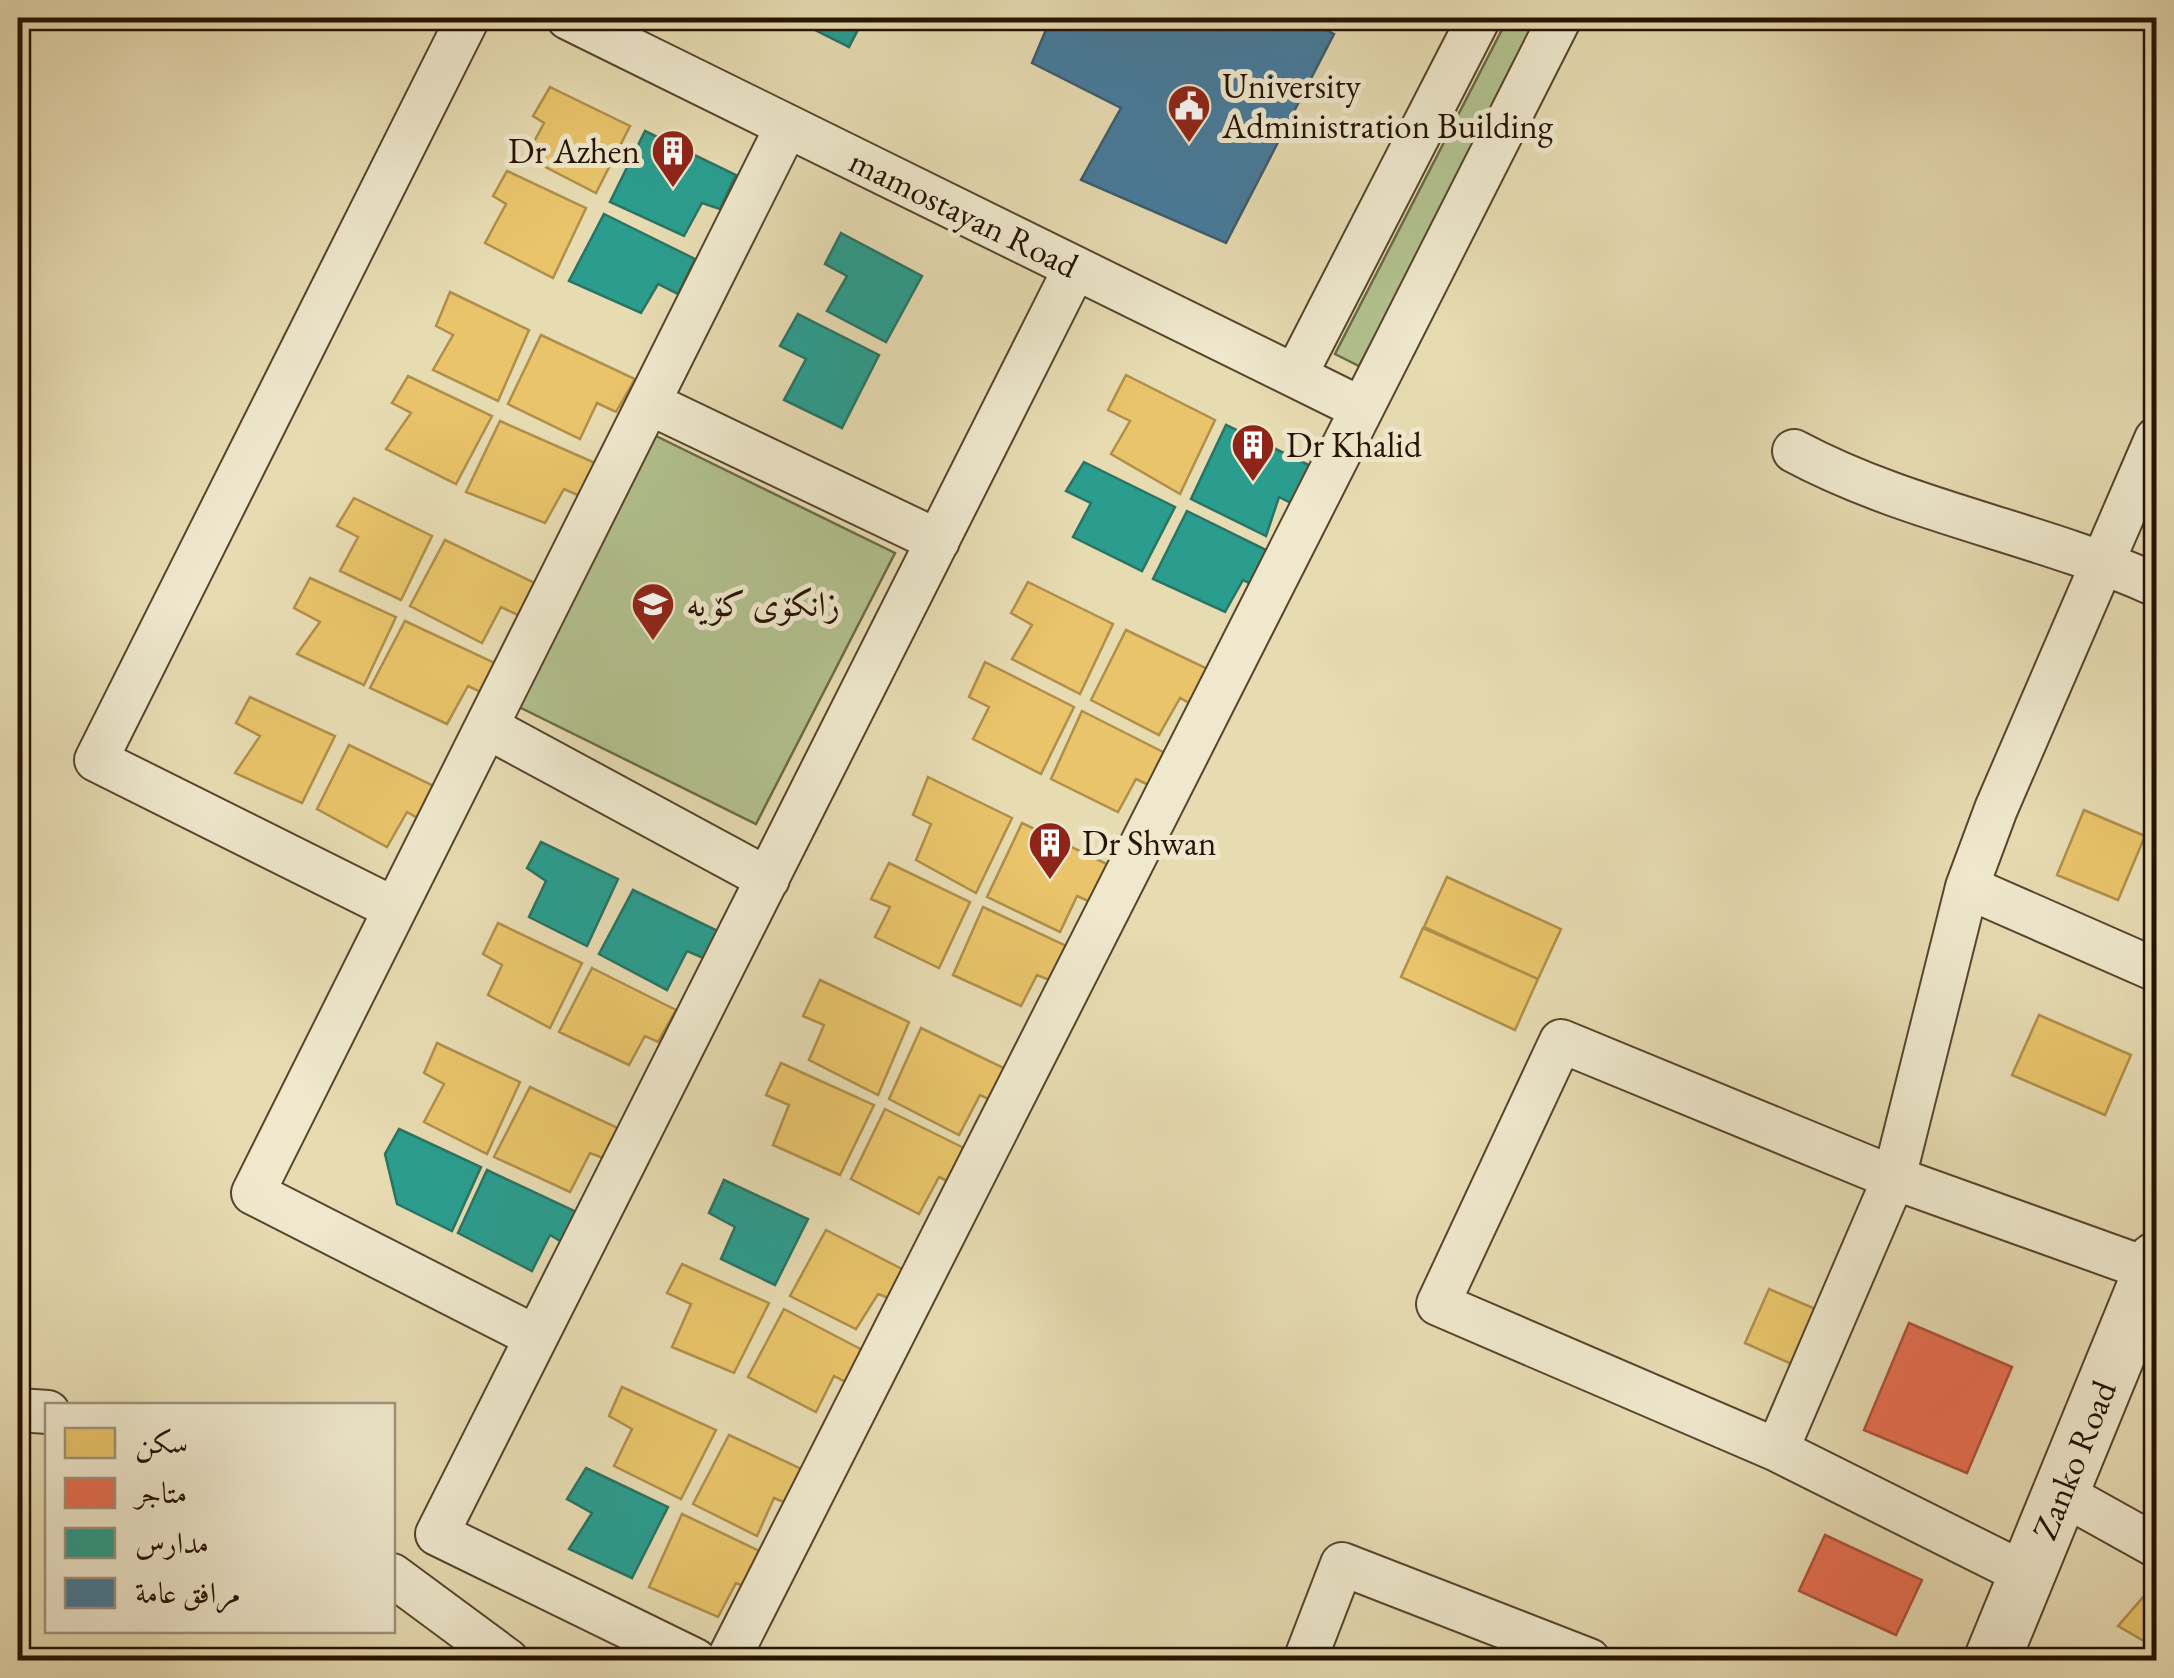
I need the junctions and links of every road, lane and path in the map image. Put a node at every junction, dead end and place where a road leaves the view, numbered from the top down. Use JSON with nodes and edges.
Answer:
{"nodes":[{"id":1,"x":468,"y":18,"type":"edge"},
{"id":2,"x":568,"y":18,"type":"edge"},
{"id":3,"x":1479,"y":18,"type":"edge"},
{"id":4,"x":1560,"y":18,"type":"edge"},
{"id":5,"x":788,"y":126,"type":"junction"},
{"id":6,"x":1076,"y":268,"type":"junction"},
{"id":7,"x":1295,"y":376,"type":"junction"},
{"id":8,"x":648,"y":403,"type":"junction"},
{"id":9,"x":1360,"y":408,"type":"junction"},
{"id":10,"x":2156,"y":439,"type":"edge"},
{"id":11,"x":1794,"y":451,"type":"dead end"},
{"id":12,"x":938,"y":541,"type":"junction"},
{"id":13,"x":2103,"y":561,"type":"junction"},
{"id":14,"x":2156,"y":585,"type":"edge"},
{"id":15,"x":486,"y":726,"type":"junction"},
{"id":16,"x":768,"y":879,"type":"junction"},
{"id":17,"x":1967,"y":886,"type":"junction"},
{"id":18,"x":395,"y":909,"type":"junction"},
{"id":19,"x":2156,"y":970,"type":"edge"},
{"id":20,"x":1894,"y":1178,"type":"junction"},
{"id":21,"x":2155,"y":1268,"type":"edge"},
{"id":22,"x":536,"y":1337,"type":"junction"},
{"id":23,"x":18,"y":1410,"type":"edge"},
{"id":24,"x":45,"y":1412,"type":"edge"},
{"id":25,"x":1778,"y":1450,"type":"junction"},
{"id":26,"x":2060,"y":1493,"type":"junction"},
{"id":27,"x":2156,"y":1546,"type":"edge"},
{"id":28,"x":2027,"y":1575,"type":"junction"},
{"id":29,"x":395,"y":1577,"type":"edge"},
{"id":30,"x":508,"y":1660,"type":"edge"},
{"id":31,"x":695,"y":1660,"type":"edge"},
{"id":32,"x":728,"y":1660,"type":"edge"},
{"id":33,"x":1305,"y":1660,"type":"edge"},
{"id":34,"x":1589,"y":1660,"type":"edge"},
{"id":35,"x":1992,"y":1660,"type":"edge"}],
"edges":[{"from":1,"to":18,"type":"street"},
{"from":2,"to":5,"type":"street","name":"mamostayan Road"},
{"from":3,"to":7,"type":"street"},
{"from":4,"to":9,"type":"street"},
{"from":5,"to":6,"type":"street","name":"mamostayan Road"},
{"from":5,"to":8,"type":"street"},
{"from":6,"to":7,"type":"street","name":"mamostayan Road"},
{"from":6,"to":12,"type":"street"},
{"from":7,"to":9,"type":"street","name":"mamostayan Road"},
{"from":8,"to":12,"type":"street"},
{"from":8,"to":15,"type":"street"},
{"from":9,"to":32,"type":"street"},
{"from":10,"to":13,"type":"street"},
{"from":11,"to":13,"type":"street"},
{"from":12,"to":16,"type":"street"},
{"from":13,"to":14,"type":"street"},
{"from":13,"to":17,"type":"street"},
{"from":15,"to":16,"type":"street"},
{"from":15,"to":18,"type":"street"},
{"from":16,"to":22,"type":"street"},
{"from":17,"to":19,"type":"street"},
{"from":17,"to":20,"type":"street"},
{"from":18,"to":22,"type":"street"},
{"from":20,"to":21,"type":"street"},
{"from":20,"to":25,"type":"street"},
{"from":20,"to":25,"type":"street"},
{"from":21,"to":26,"type":"street","name":"Zanko Road"},
{"from":22,"to":31,"type":"street"},
{"from":23,"to":24,"type":"street"},
{"from":25,"to":28,"type":"street"},
{"from":26,"to":27,"type":"street"},
{"from":26,"to":28,"type":"street","name":"Zanko Road"},
{"from":28,"to":35,"type":"street","name":"Zanko Road"},
{"from":29,"to":30,"type":"street"},
{"from":33,"to":34,"type":"street"}]}
